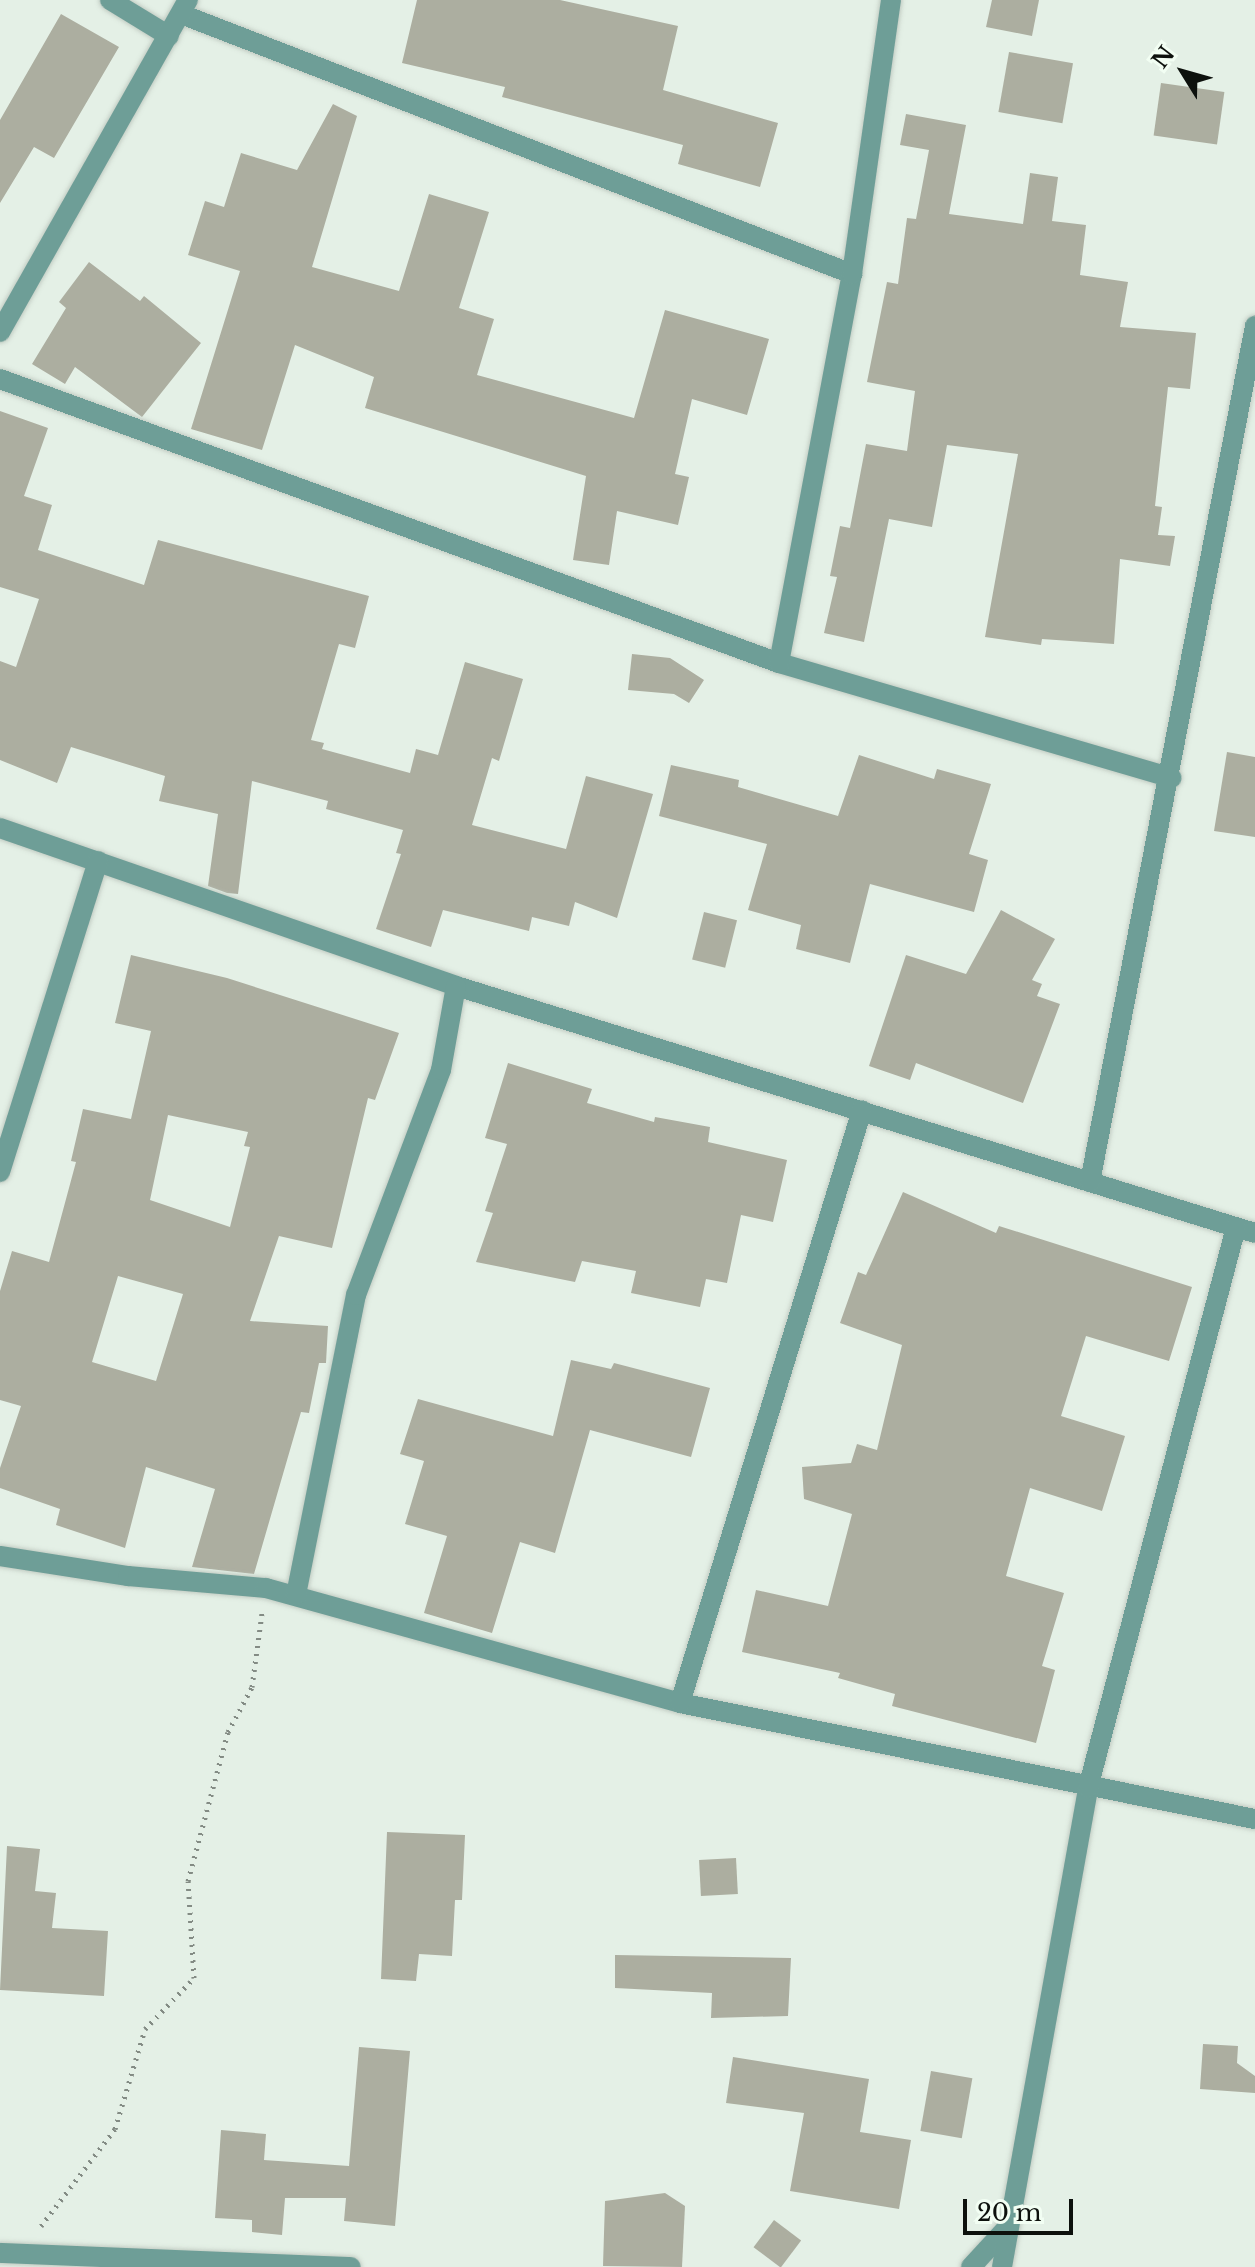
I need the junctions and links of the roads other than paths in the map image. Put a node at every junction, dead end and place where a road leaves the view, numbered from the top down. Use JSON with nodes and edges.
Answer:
{"nodes":[{"id":1,"x":110,"y":0,"type":"edge"},
{"id":2,"x":891,"y":0,"type":"edge"},
{"id":3,"x":185,"y":7,"type":"edge"},
{"id":4,"x":169,"y":36,"type":"junction"},
{"id":5,"x":852,"y":274,"type":"junction"},
{"id":6,"x":1255,"y":326,"type":"edge"},
{"id":7,"x":0,"y":332,"type":"edge"},
{"id":8,"x":0,"y":379,"type":"edge"},
{"id":9,"x":779,"y":663,"type":"junction"},
{"id":10,"x":1171,"y":778,"type":"junction"},
{"id":11,"x":0,"y":828,"type":"edge"},
{"id":12,"x":98,"y":861,"type":"junction"},
{"id":13,"x":456,"y":986,"type":"junction"},
{"id":14,"x":862,"y":1110,"type":"junction"},
{"id":15,"x":0,"y":1172,"type":"edge"},
{"id":16,"x":1090,"y":1182,"type":"junction"},
{"id":17,"x":1246,"y":1230,"type":"edge"},
{"id":18,"x":0,"y":1556,"type":"edge"},
{"id":19,"x":296,"y":1595,"type":"junction"},
{"id":20,"x":680,"y":1703,"type":"junction"},
{"id":21,"x":1088,"y":1788,"type":"junction"},
{"id":22,"x":1255,"y":1819,"type":"edge"},
{"id":23,"x":1005,"y":2230,"type":"junction"},
{"id":24,"x":10,"y":2254,"type":"edge"},
{"id":25,"x":351,"y":2267,"type":"edge"},
{"id":26,"x":971,"y":2267,"type":"edge"},
{"id":27,"x":1002,"y":2267,"type":"edge"}],
"edges":[{"from":1,"to":4,"type":"street"},
{"from":2,"to":5,"type":"street"},
{"from":3,"to":4,"type":"street"},
{"from":3,"to":5,"type":"street"},
{"from":4,"to":7,"type":"street"},
{"from":5,"to":9,"type":"street"},
{"from":6,"to":10,"type":"street"},
{"from":8,"to":9,"type":"street"},
{"from":9,"to":10,"type":"street"},
{"from":10,"to":16,"type":"street"},
{"from":11,"to":12,"type":"street"},
{"from":12,"to":13,"type":"street"},
{"from":12,"to":15,"type":"street"},
{"from":13,"to":14,"type":"street"},
{"from":13,"to":19,"type":"street"},
{"from":14,"to":16,"type":"street"},
{"from":14,"to":20,"type":"street"},
{"from":16,"to":17,"type":"street"},
{"from":17,"to":21,"type":"street"},
{"from":18,"to":19,"type":"street"},
{"from":19,"to":20,"type":"street"},
{"from":20,"to":21,"type":"street"},
{"from":21,"to":22,"type":"street"},
{"from":21,"to":23,"type":"street"},
{"from":23,"to":26,"type":"street"},
{"from":23,"to":27,"type":"street"},
{"from":24,"to":25,"type":"street"}]}
